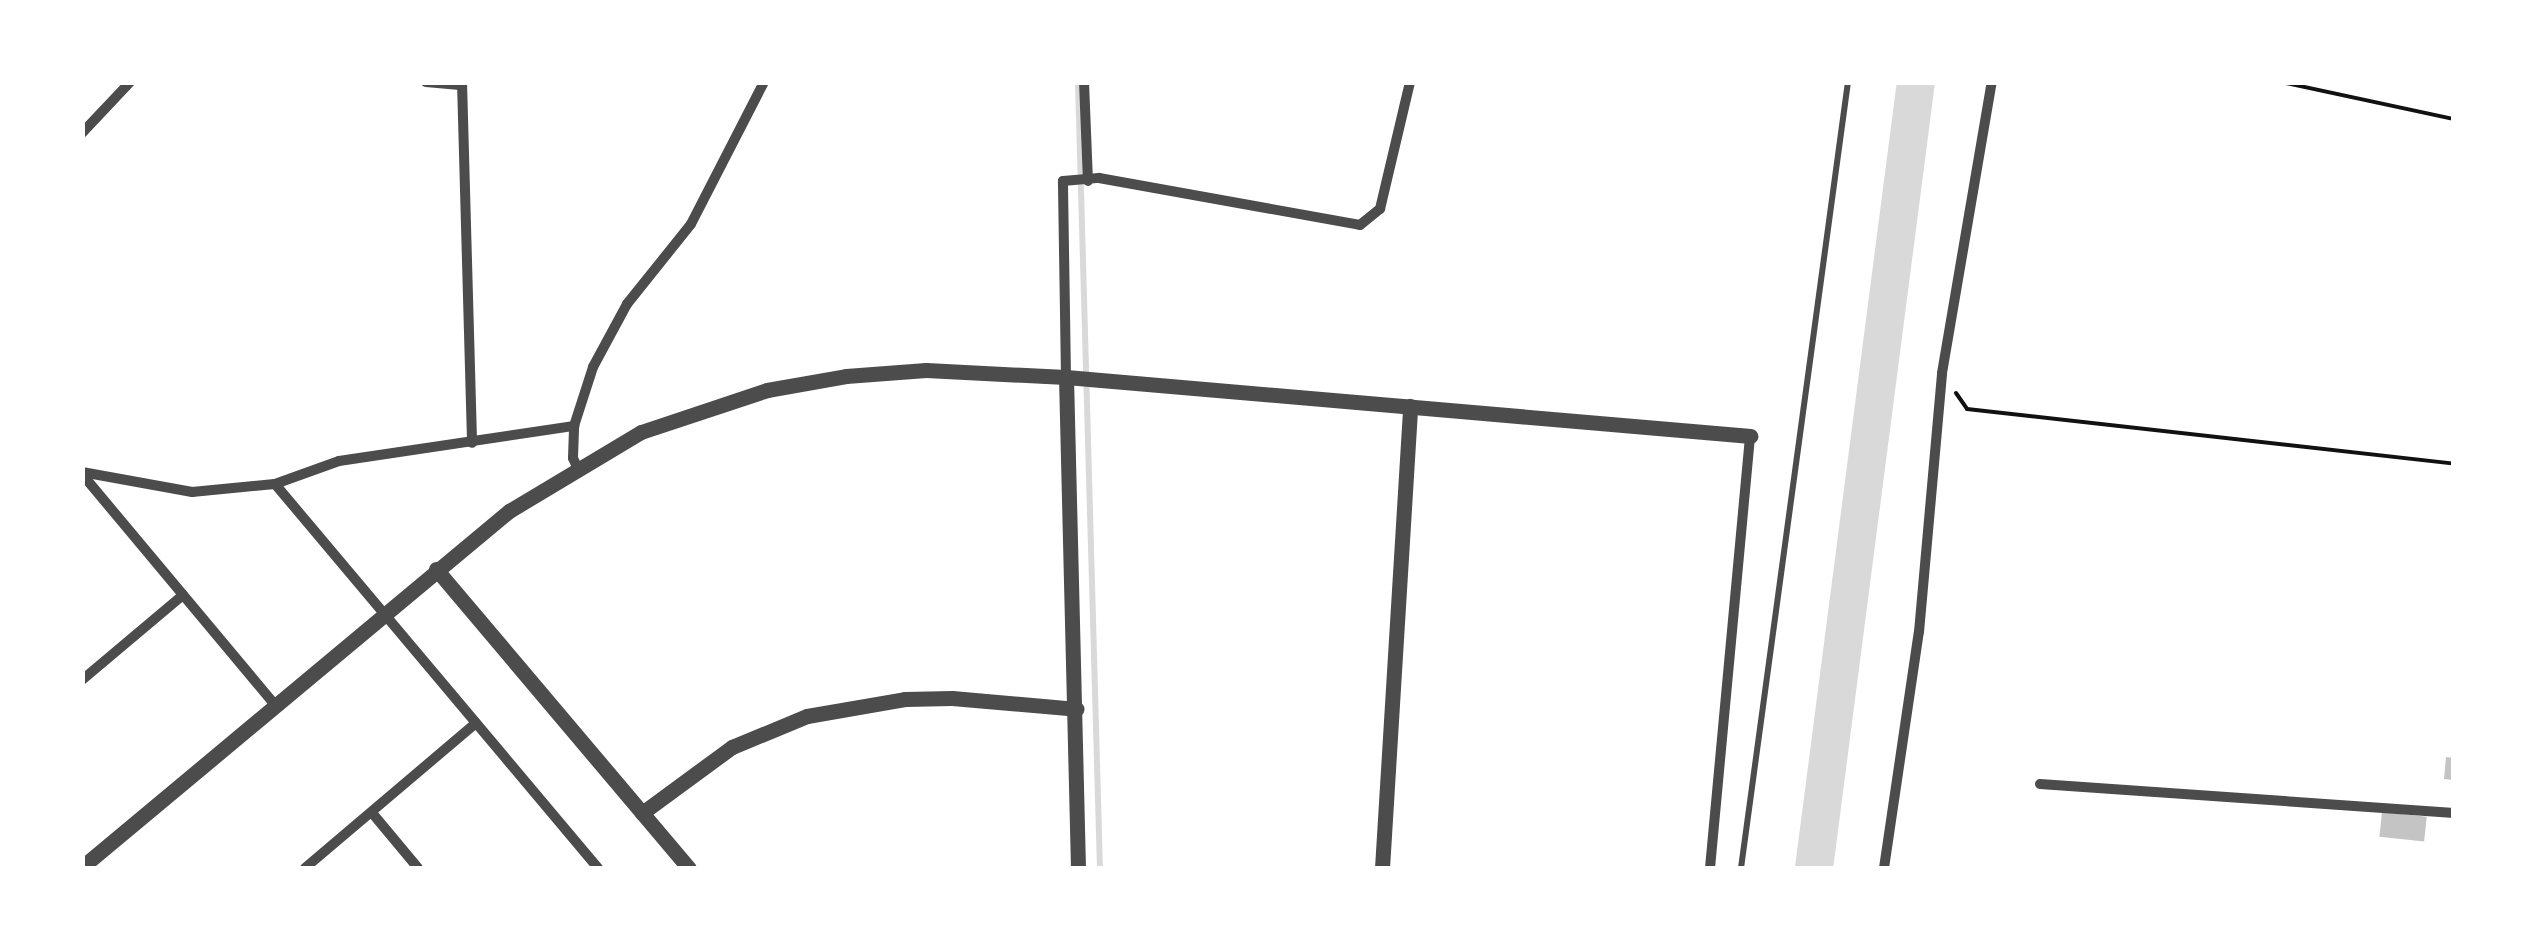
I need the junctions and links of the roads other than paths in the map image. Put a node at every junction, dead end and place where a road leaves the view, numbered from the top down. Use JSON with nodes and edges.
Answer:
{"nodes":[{"id":1,"x":130,"y":82,"type":"edge"},
{"id":2,"x":426,"y":82,"type":"edge"},
{"id":3,"x":764,"y":82,"type":"edge"},
{"id":4,"x":1084,"y":82,"type":"edge"},
{"id":5,"x":1410,"y":82,"type":"edge"},
{"id":6,"x":1848,"y":82,"type":"edge"},
{"id":7,"x":1992,"y":82,"type":"edge"},
{"id":8,"x":461,"y":84,"type":"edge"},
{"id":9,"x":82,"y":134,"type":"edge"},
{"id":10,"x":1087,"y":181,"type":"junction"},
{"id":11,"x":1069,"y":377,"type":"junction"},
{"id":12,"x":1410,"y":406,"type":"junction"},
{"id":13,"x":574,"y":426,"type":"junction"},
{"id":14,"x":1750,"y":436,"type":"joint"},
{"id":15,"x":472,"y":443,"type":"junction"},
{"id":16,"x":577,"y":467,"type":"junction"},
{"id":17,"x":82,"y":473,"type":"edge"},
{"id":18,"x":275,"y":484,"type":"junction"},
{"id":19,"x":436,"y":569,"type":"junction"},
{"id":20,"x":183,"y":594,"type":"junction"},
{"id":21,"x":385,"y":612,"type":"junction"},
{"id":22,"x":82,"y":680,"type":"edge"},
{"id":23,"x":276,"y":706,"type":"junction"},
{"id":24,"x":1077,"y":709,"type":"junction"},
{"id":25,"x":476,"y":724,"type":"junction"},
{"id":26,"x":2040,"y":784,"type":"dead end"},
{"id":27,"x":2454,"y":812,"type":"edge"},
{"id":28,"x":642,"y":813,"type":"junction"},
{"id":29,"x":372,"y":814,"type":"junction"},
{"id":30,"x":82,"y":867,"type":"edge"},
{"id":31,"x":305,"y":868,"type":"edge"},
{"id":32,"x":418,"y":868,"type":"edge"},
{"id":33,"x":598,"y":868,"type":"edge"},
{"id":34,"x":689,"y":868,"type":"edge"},
{"id":35,"x":1078,"y":868,"type":"edge"},
{"id":36,"x":1382,"y":868,"type":"edge"},
{"id":37,"x":1710,"y":868,"type":"edge"},
{"id":38,"x":1741,"y":868,"type":"edge"},
{"id":39,"x":1884,"y":868,"type":"edge"}],
"edges":[{"from":1,"to":9,"type":"street"},
{"from":2,"to":8,"type":"street"},
{"from":3,"to":13,"type":"street"},
{"from":4,"to":10,"type":"street"},
{"from":5,"to":10,"type":"street"},
{"from":6,"to":38,"type":"lane"},
{"from":7,"to":39,"type":"street"},
{"from":8,"to":15,"type":"street"},
{"from":10,"to":11,"type":"street"},
{"from":11,"to":12,"type":"street"},
{"from":11,"to":16,"type":"street"},
{"from":11,"to":24,"type":"street"},
{"from":12,"to":14,"type":"street"},
{"from":12,"to":36,"type":"street"},
{"from":13,"to":15,"type":"street"},
{"from":13,"to":16,"type":"street"},
{"from":14,"to":37,"type":"street"},
{"from":15,"to":18,"type":"street"},
{"from":16,"to":19,"type":"street"},
{"from":17,"to":18,"type":"street"},
{"from":17,"to":20,"type":"street"},
{"from":18,"to":21,"type":"street"},
{"from":19,"to":21,"type":"street"},
{"from":19,"to":28,"type":"street"},
{"from":20,"to":22,"type":"street"},
{"from":20,"to":23,"type":"street"},
{"from":21,"to":23,"type":"street"},
{"from":21,"to":25,"type":"street"},
{"from":23,"to":30,"type":"street"},
{"from":24,"to":28,"type":"street"},
{"from":24,"to":35,"type":"street"},
{"from":25,"to":29,"type":"street"},
{"from":25,"to":33,"type":"street"},
{"from":26,"to":27,"type":"street"},
{"from":28,"to":34,"type":"street"},
{"from":29,"to":31,"type":"street"},
{"from":29,"to":32,"type":"street"}]}
